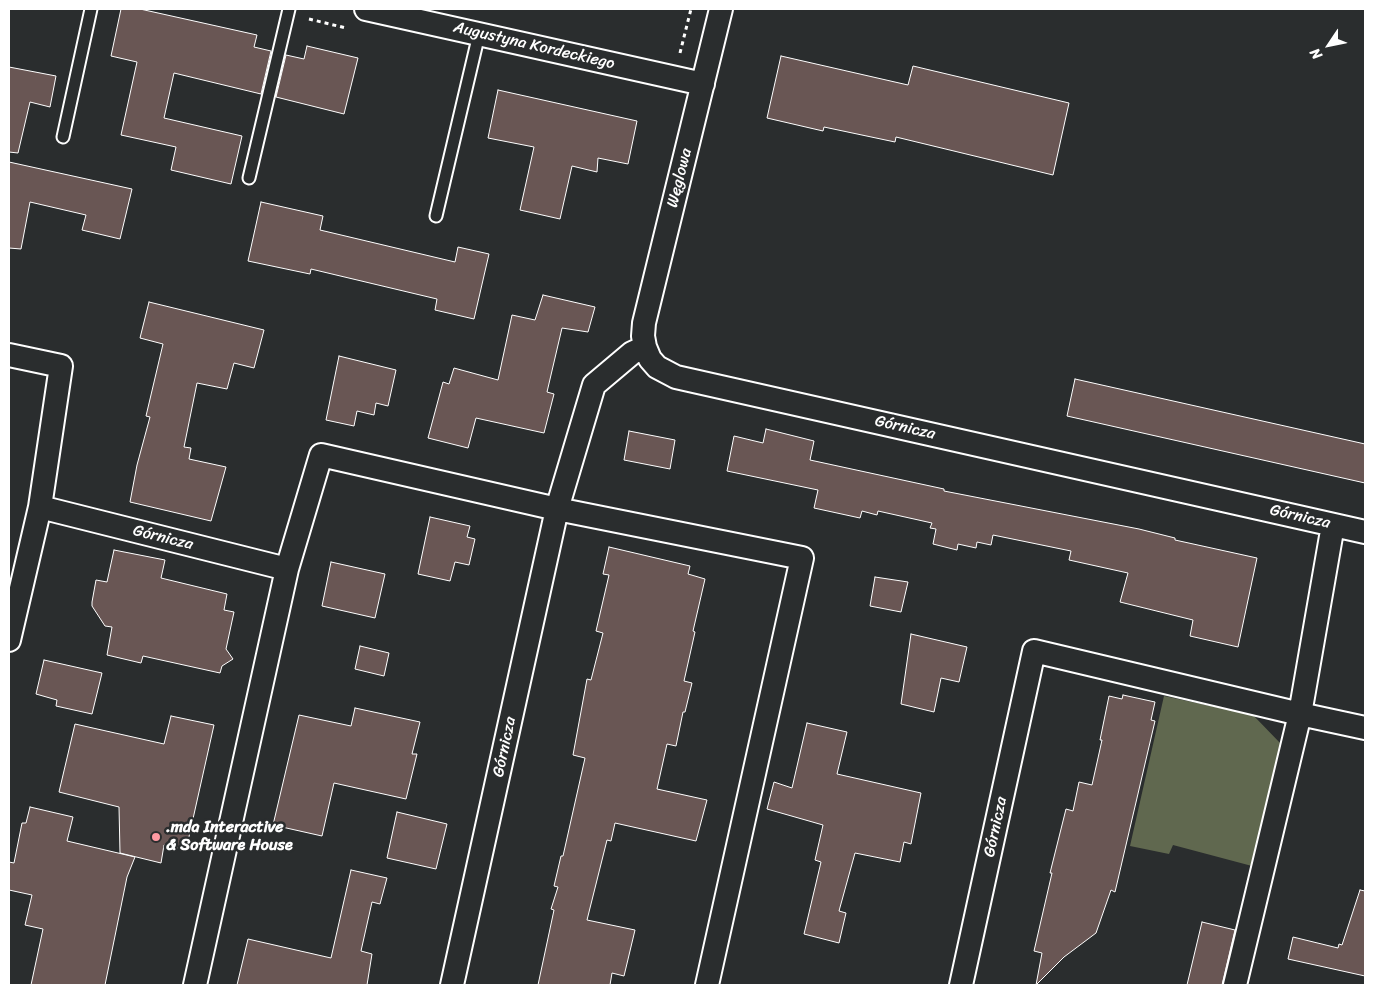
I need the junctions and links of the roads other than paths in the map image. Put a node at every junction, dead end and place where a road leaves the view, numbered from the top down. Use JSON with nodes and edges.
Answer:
{"nodes":[{"id":1,"x":91,"y":9,"type":"edge"},
{"id":2,"x":289,"y":9,"type":"edge"},
{"id":3,"x":366,"y":9,"type":"edge"},
{"id":4,"x":721,"y":9,"type":"edge"},
{"id":5,"x":479,"y":34,"type":"junction"},
{"id":6,"x":703,"y":84,"type":"junction"},
{"id":7,"x":63,"y":137,"type":"dead end"},
{"id":8,"x":249,"y":178,"type":"dead end"},
{"id":9,"x":436,"y":216,"type":"dead end"},
{"id":10,"x":645,"y":347,"type":"junction"},
{"id":11,"x":9,"y":355,"type":"edge"},
{"id":12,"x":40,"y":507,"type":"junction"},
{"id":13,"x":557,"y":509,"type":"junction"},
{"id":14,"x":1332,"y":525,"type":"junction"},
{"id":15,"x":1365,"y":532,"type":"edge"},
{"id":16,"x":287,"y":569,"type":"junction"},
{"id":17,"x":9,"y":640,"type":"edge"},
{"id":18,"x":1300,"y":714,"type":"junction"},
{"id":19,"x":1365,"y":728,"type":"edge"},
{"id":20,"x":195,"y":985,"type":"edge"},
{"id":21,"x":452,"y":985,"type":"edge"},
{"id":22,"x":708,"y":985,"type":"edge"},
{"id":23,"x":961,"y":985,"type":"edge"},
{"id":24,"x":1235,"y":985,"type":"edge"}],
"edges":[{"from":1,"to":7,"type":"lane"},
{"from":2,"to":8,"type":"lane"},
{"from":3,"to":5,"type":"street","name":"Augustyna Kordeckiego"},
{"from":4,"to":6,"type":"street","name":"Węglowa"},
{"from":5,"to":6,"type":"street","name":"Augustyna Kordeckiego"},
{"from":5,"to":9,"type":"lane"},
{"from":6,"to":10,"type":"street","name":"Węglowa"},
{"from":10,"to":13,"type":"street","name":"Górnicza"},
{"from":10,"to":14,"type":"street","name":"Górnicza"},
{"from":11,"to":12,"type":"street"},
{"from":12,"to":16,"type":"street","name":"Górnicza"},
{"from":12,"to":17,"type":"street"},
{"from":13,"to":16,"type":"street"},
{"from":13,"to":21,"type":"street","name":"Górnicza"},
{"from":13,"to":22,"type":"street"},
{"from":14,"to":15,"type":"street","name":"Górnicza"},
{"from":14,"to":18,"type":"street"},
{"from":16,"to":20,"type":"street"},
{"from":18,"to":19,"type":"street"},
{"from":18,"to":23,"type":"street","name":"Górnicza"},
{"from":18,"to":24,"type":"street"}]}
